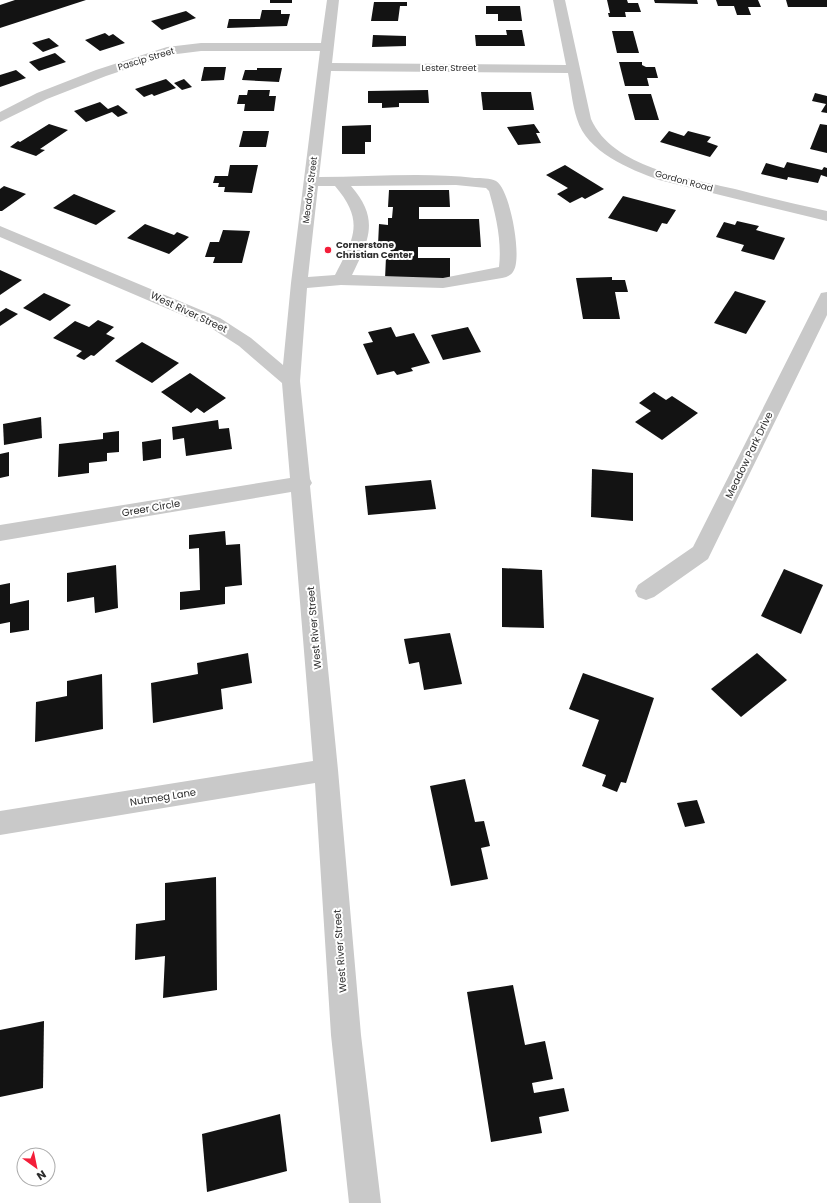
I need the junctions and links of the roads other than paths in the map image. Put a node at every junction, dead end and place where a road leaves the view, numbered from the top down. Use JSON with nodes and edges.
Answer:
{"nodes":[{"id":1,"x":333,"y":0,"type":"edge"},
{"id":2,"x":559,"y":0,"type":"edge"},
{"id":3,"x":327,"y":47,"type":"junction"},
{"id":4,"x":326,"y":67,"type":"junction"},
{"id":5,"x":572,"y":69,"type":"junction"},
{"id":6,"x":0,"y":118,"type":"edge"},
{"id":7,"x":311,"y":182,"type":"junction"},
{"id":8,"x":339,"y":182,"type":"junction"},
{"id":9,"x":827,"y":216,"type":"edge"},
{"id":10,"x":0,"y":231,"type":"edge"},
{"id":11,"x":341,"y":280,"type":"junction"},
{"id":12,"x":299,"y":282,"type":"junction"},
{"id":13,"x":827,"y":298,"type":"edge"},
{"id":14,"x":291,"y":381,"type":"junction"},
{"id":15,"x":302,"y":482,"type":"junction"},
{"id":16,"x":0,"y":533,"type":"edge"},
{"id":17,"x":646,"y":591,"type":"dead end"},
{"id":18,"x":326,"y":770,"type":"junction"},
{"id":19,"x":0,"y":823,"type":"edge"},
{"id":20,"x":365,"y":1203,"type":"edge"}],
"edges":[{"from":1,"to":3,"type":"street","name":"Meadow Street"},
{"from":2,"to":5,"type":"street","name":"Gordon Road"},
{"from":3,"to":4,"type":"street","name":"Meadow Street"},
{"from":3,"to":6,"type":"street","name":"Pascip Street"},
{"from":4,"to":5,"type":"street","name":"Lester Street"},
{"from":4,"to":7,"type":"street","name":"Meadow Street"},
{"from":5,"to":9,"type":"street","name":"Gordon Road"},
{"from":7,"to":8,"type":"street"},
{"from":7,"to":12,"type":"street","name":"Meadow Street"},
{"from":8,"to":11,"type":"street"},
{"from":8,"to":11,"type":"street"},
{"from":10,"to":14,"type":"street","name":"West River Street"},
{"from":11,"to":12,"type":"street"},
{"from":12,"to":14,"type":"street","name":"Meadow Street"},
{"from":13,"to":17,"type":"street","name":"Meadow Park Drive"},
{"from":14,"to":15,"type":"street","name":"West River Street"},
{"from":15,"to":16,"type":"street","name":"Greer Circle"},
{"from":15,"to":18,"type":"street","name":"West River Street"},
{"from":18,"to":19,"type":"street","name":"Nutmeg Lane"},
{"from":18,"to":20,"type":"street","name":"West River Street"}]}
